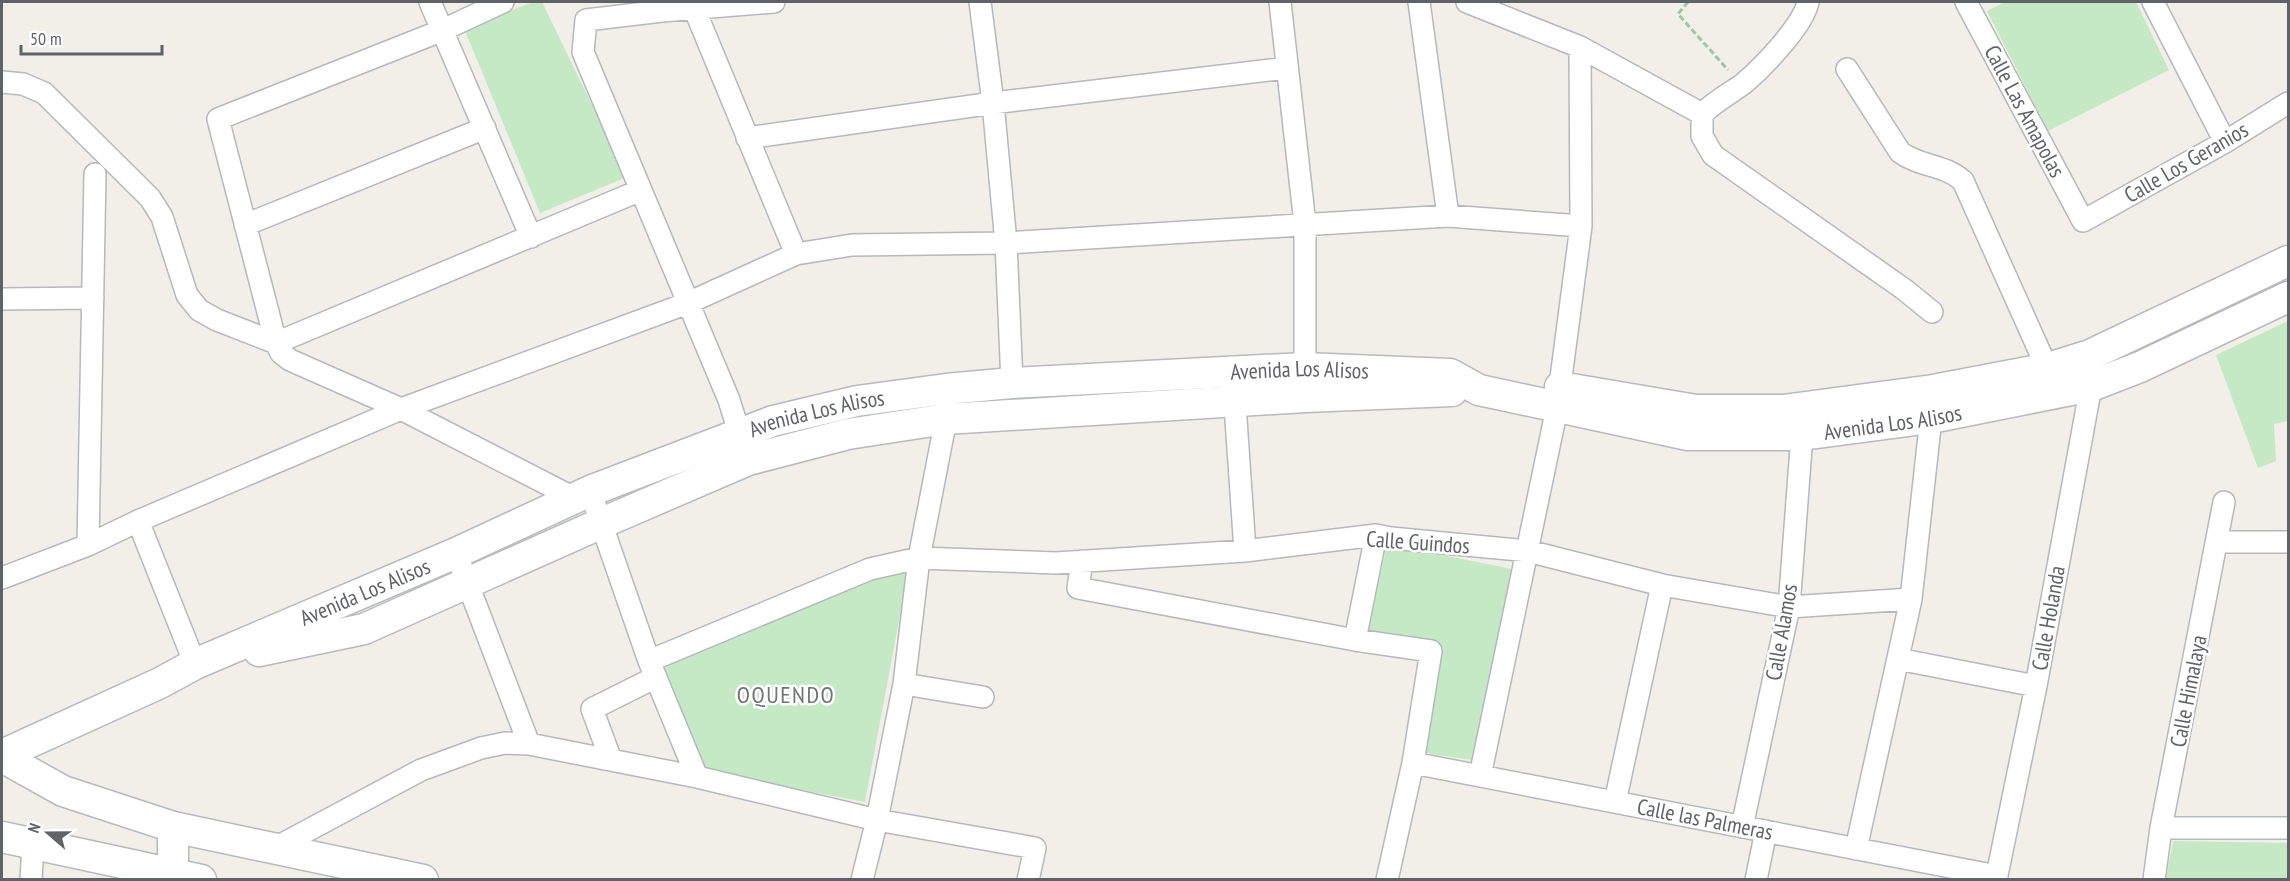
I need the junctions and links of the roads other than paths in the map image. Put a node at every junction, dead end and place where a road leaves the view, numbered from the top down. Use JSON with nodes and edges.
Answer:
{"nodes":[{"id":1,"x":430,"y":2,"type":"edge"},
{"id":2,"x":503,"y":2,"type":"edge"},
{"id":3,"x":774,"y":2,"type":"edge"},
{"id":4,"x":980,"y":2,"type":"edge"},
{"id":5,"x":1280,"y":2,"type":"edge"},
{"id":6,"x":1419,"y":2,"type":"edge"},
{"id":7,"x":1467,"y":2,"type":"edge"},
{"id":8,"x":1809,"y":2,"type":"edge"},
{"id":9,"x":2152,"y":2,"type":"edge"},
{"id":10,"x":1971,"y":3,"type":"edge"},
{"id":11,"x":694,"y":8,"type":"junction"},
{"id":12,"x":443,"y":30,"type":"junction"},
{"id":13,"x":1580,"y":47,"type":"junction"},
{"id":14,"x":1287,"y":68,"type":"junction"},
{"id":15,"x":1847,"y":69,"type":"dead end"},
{"id":16,"x":2,"y":82,"type":"edge"},
{"id":17,"x":993,"y":103,"type":"junction"},
{"id":18,"x":2289,"y":103,"type":"edge"},
{"id":19,"x":1702,"y":114,"type":"junction"},
{"id":20,"x":485,"y":128,"type":"junction"},
{"id":21,"x":747,"y":138,"type":"junction"},
{"id":22,"x":2225,"y":142,"type":"junction"},
{"id":23,"x":95,"y":174,"type":"dead end"},
{"id":24,"x":641,"y":190,"type":"junction"},
{"id":25,"x":1448,"y":216,"type":"junction"},
{"id":26,"x":2083,"y":220,"type":"joint"},
{"id":27,"x":1305,"y":224,"type":"junction"},
{"id":28,"x":245,"y":225,"type":"junction"},
{"id":29,"x":1581,"y":226,"type":"junction"},
{"id":30,"x":531,"y":237,"type":"junction"},
{"id":31,"x":1006,"y":243,"type":"junction"},
{"id":32,"x":796,"y":254,"type":"junction"},
{"id":33,"x":2289,"y":261,"type":"edge"},
{"id":34,"x":2289,"y":297,"type":"edge"},
{"id":35,"x":93,"y":298,"type":"junction"},
{"id":36,"x":2,"y":299,"type":"edge"},
{"id":37,"x":688,"y":303,"type":"junction"},
{"id":38,"x":1932,"y":312,"type":"dead end"},
{"id":39,"x":276,"y":342,"type":"junction"},
{"id":40,"x":2090,"y":355,"type":"junction"},
{"id":41,"x":1304,"y":368,"type":"junction"},
{"id":42,"x":1233,"y":372,"type":"junction"},
{"id":43,"x":2053,"y":381,"type":"junction"},
{"id":44,"x":1012,"y":383,"type":"junction"},
{"id":45,"x":2091,"y":386,"type":"junction"},
{"id":46,"x":946,"y":389,"type":"junction"},
{"id":47,"x":1479,"y":390,"type":"junction"},
{"id":48,"x":1305,"y":398,"type":"junction"},
{"id":49,"x":1559,"y":398,"type":"junction"},
{"id":50,"x":1235,"y":402,"type":"junction"},
{"id":51,"x":401,"y":409,"type":"junction"},
{"id":52,"x":1931,"y":418,"type":"junction"},
{"id":53,"x":946,"y":419,"type":"junction"},
{"id":54,"x":1802,"y":435,"type":"junction"},
{"id":55,"x":744,"y":446,"type":"junction"},
{"id":56,"x":582,"y":495,"type":"junction"},
{"id":57,"x":2224,"y":502,"type":"dead end"},
{"id":58,"x":138,"y":521,"type":"junction"},
{"id":59,"x":602,"y":523,"type":"junction"},
{"id":60,"x":1376,"y":535,"type":"junction"},
{"id":61,"x":2217,"y":542,"type":"junction"},
{"id":62,"x":2289,"y":542,"type":"edge"},
{"id":63,"x":88,"y":545,"type":"junction"},
{"id":64,"x":1245,"y":550,"type":"junction"},
{"id":65,"x":1528,"y":551,"type":"junction"},
{"id":66,"x":456,"y":553,"type":"junction"},
{"id":67,"x":919,"y":558,"type":"junction"},
{"id":68,"x":1082,"y":561,"type":"junction"},
{"id":69,"x":2,"y":578,"type":"edge"},
{"id":70,"x":468,"y":582,"type":"junction"},
{"id":71,"x":1662,"y":585,"type":"junction"},
{"id":72,"x":1911,"y":598,"type":"junction"},
{"id":73,"x":1789,"y":607,"type":"junction"},
{"id":74,"x":1355,"y":640,"type":"junction"},
{"id":75,"x":1898,"y":659,"type":"junction"},
{"id":76,"x":195,"y":664,"type":"junction"},
{"id":77,"x":653,"y":669,"type":"junction"},
{"id":78,"x":904,"y":684,"type":"junction"},
{"id":79,"x":2036,"y":686,"type":"junction"},
{"id":80,"x":983,"y":697,"type":"dead end"},
{"id":81,"x":529,"y":744,"type":"junction"},
{"id":82,"x":2,"y":756,"type":"edge"},
{"id":83,"x":611,"y":760,"type":"junction"},
{"id":84,"x":1413,"y":764,"type":"junction"},
{"id":85,"x":1480,"y":776,"type":"junction"},
{"id":86,"x":697,"y":777,"type":"junction"},
{"id":87,"x":1615,"y":802,"type":"junction"},
{"id":88,"x":877,"y":820,"type":"junction"},
{"id":89,"x":173,"y":827,"type":"junction"},
{"id":90,"x":1742,"y":827,"type":"junction"},
{"id":91,"x":2161,"y":828,"type":"junction"},
{"id":92,"x":2289,"y":828,"type":"edge"},
{"id":93,"x":1766,"y":831,"type":"junction"},
{"id":94,"x":2,"y":837,"type":"edge"},
{"id":95,"x":33,"y":844,"type":"junction"},
{"id":96,"x":275,"y":848,"type":"junction"},
{"id":97,"x":1856,"y":849,"type":"junction"},
{"id":98,"x":182,"y":878,"type":"edge"},
{"id":99,"x":1996,"y":878,"type":"edge"},
{"id":100,"x":31,"y":879,"type":"edge"},
{"id":101,"x":423,"y":879,"type":"edge"},
{"id":102,"x":862,"y":879,"type":"edge"},
{"id":103,"x":1028,"y":879,"type":"edge"},
{"id":104,"x":1387,"y":879,"type":"edge"},
{"id":105,"x":1755,"y":879,"type":"edge"},
{"id":106,"x":2154,"y":879,"type":"edge"}],
"edges":[{"from":1,"to":12,"type":"street"},
{"from":2,"to":12,"type":"street"},
{"from":3,"to":11,"type":"street"},
{"from":4,"to":17,"type":"street"},
{"from":5,"to":14,"type":"street"},
{"from":6,"to":25,"type":"street"},
{"from":7,"to":13,"type":"street"},
{"from":8,"to":19,"type":"street"},
{"from":9,"to":22,"type":"street"},
{"from":10,"to":26,"type":"street","name":"Calle Las Amapolas"},
{"from":11,"to":21,"type":"street"},
{"from":11,"to":24,"type":"street"},
{"from":12,"to":20,"type":"street"},
{"from":12,"to":28,"type":"street"},
{"from":13,"to":19,"type":"street"},
{"from":13,"to":29,"type":"street"},
{"from":14,"to":17,"type":"street"},
{"from":14,"to":27,"type":"street"},
{"from":15,"to":43,"type":"street"},
{"from":16,"to":39,"type":"street"},
{"from":17,"to":21,"type":"street"},
{"from":17,"to":31,"type":"street"},
{"from":18,"to":22,"type":"street","name":"Calle Los Geranios"},
{"from":19,"to":38,"type":"street"},
{"from":20,"to":28,"type":"street"},
{"from":20,"to":30,"type":"street"},
{"from":21,"to":32,"type":"street"},
{"from":22,"to":26,"type":"street","name":"Calle Los Geranios"},
{"from":23,"to":35,"type":"street"},
{"from":24,"to":30,"type":"street"},
{"from":24,"to":37,"type":"street"},
{"from":25,"to":27,"type":"street"},
{"from":25,"to":29,"type":"street"},
{"from":27,"to":31,"type":"street"},
{"from":27,"to":41,"type":"street"},
{"from":28,"to":39,"type":"street"},
{"from":29,"to":49,"type":"street"},
{"from":30,"to":39,"type":"street"},
{"from":31,"to":32,"type":"street"},
{"from":31,"to":44,"type":"street"},
{"from":32,"to":37,"type":"street"},
{"from":33,"to":40,"type":"street","name":"Avenida Los Alisos"},
{"from":34,"to":45,"type":"street","name":"Avenida Los Alisos"},
{"from":35,"to":36,"type":"street"},
{"from":35,"to":63,"type":"street"},
{"from":37,"to":51,"type":"street"},
{"from":37,"to":55,"type":"street"},
{"from":39,"to":51,"type":"street"},
{"from":40,"to":43,"type":"street","name":"Avenida Los Alisos"},
{"from":40,"to":45,"type":"street","name":"Calle Holanda"},
{"from":41,"to":42,"type":"street","name":"Avenida Los Alisos"},
{"from":41,"to":47,"type":"street","name":"Avenida Los Alisos"},
{"from":41,"to":48,"type":"street"},
{"from":42,"to":44,"type":"street","name":"Avenida Los Alisos"},
{"from":42,"to":50,"type":"street"},
{"from":43,"to":45,"type":"street","name":"Avenida Los Alisos"},
{"from":43,"to":49,"type":"street","name":"Avenida Los Alisos"},
{"from":43,"to":52,"type":"street","name":"Avenida Los Alisos"},
{"from":44,"to":46,"type":"street","name":"Avenida Los Alisos"},
{"from":45,"to":79,"type":"street","name":"Calle Holanda"},
{"from":46,"to":53,"type":"street"},
{"from":46,"to":55,"type":"street","name":"Avenida Los Alisos"},
{"from":47,"to":48,"type":"street","name":"Avenida Los Alisos"},
{"from":47,"to":49,"type":"street","name":"Avenida Los Alisos"},
{"from":48,"to":50,"type":"street","name":"Avenida Los Alisos"},
{"from":49,"to":54,"type":"street","name":"Avenida Los Alisos"},
{"from":49,"to":65,"type":"street"},
{"from":50,"to":53,"type":"street","name":"Avenida Los Alisos"},
{"from":50,"to":64,"type":"street"},
{"from":51,"to":56,"type":"street"},
{"from":51,"to":58,"type":"street"},
{"from":52,"to":54,"type":"street","name":"Avenida Los Alisos"},
{"from":52,"to":72,"type":"street"},
{"from":53,"to":55,"type":"street","name":"Avenida Los Alisos"},
{"from":53,"to":67,"type":"street"},
{"from":54,"to":73,"type":"street","name":"Calle Alamos"},
{"from":55,"to":56,"type":"street","name":"Avenida Los Alisos"},
{"from":55,"to":59,"type":"street","name":"Avenida Los Alisos"},
{"from":56,"to":59,"type":"street"},
{"from":56,"to":66,"type":"street","name":"Avenida Los Alisos"},
{"from":57,"to":61,"type":"street","name":"Calle Himalaya"},
{"from":58,"to":63,"type":"street"},
{"from":58,"to":76,"type":"street"},
{"from":59,"to":70,"type":"street","name":"Avenida Los Alisos"},
{"from":59,"to":77,"type":"street"},
{"from":60,"to":64,"type":"street","name":"Calle Guindos"},
{"from":60,"to":65,"type":"street","name":"Calle Guindos"},
{"from":60,"to":74,"type":"street"},
{"from":61,"to":62,"type":"street"},
{"from":61,"to":91,"type":"street","name":"Calle Himalaya"},
{"from":63,"to":69,"type":"street"},
{"from":64,"to":68,"type":"street","name":"Calle Guindos"},
{"from":65,"to":71,"type":"street","name":"Calle Guindos"},
{"from":65,"to":85,"type":"street"},
{"from":66,"to":70,"type":"street"},
{"from":66,"to":76,"type":"street","name":"Avenida Los Alisos"},
{"from":67,"to":68,"type":"street","name":"Calle Guindos"},
{"from":67,"to":77,"type":"street","name":"Calle Guindos"},
{"from":67,"to":78,"type":"street"},
{"from":68,"to":74,"type":"street"},
{"from":70,"to":76,"type":"street","name":"Avenida Los Alisos"},
{"from":70,"to":81,"type":"street"},
{"from":71,"to":73,"type":"street","name":"Calle Guindos"},
{"from":71,"to":87,"type":"street"},
{"from":72,"to":73,"type":"street","name":"Calle Guindos"},
{"from":72,"to":75,"type":"street"},
{"from":73,"to":90,"type":"street","name":"Calle Alamos"},
{"from":74,"to":84,"type":"street"},
{"from":75,"to":79,"type":"street"},
{"from":75,"to":97,"type":"street"},
{"from":76,"to":82,"type":"street","name":"Avenida Los Alisos"},
{"from":77,"to":83,"type":"street","name":"Calle Guindos"},
{"from":77,"to":86,"type":"street"},
{"from":78,"to":80,"type":"street"},
{"from":78,"to":88,"type":"street"},
{"from":79,"to":99,"type":"street","name":"Calle Holanda"},
{"from":81,"to":83,"type":"street"},
{"from":81,"to":96,"type":"street"},
{"from":82,"to":89,"type":"street"},
{"from":83,"to":86,"type":"street"},
{"from":84,"to":85,"type":"street","name":"Calle las Palmeras"},
{"from":84,"to":104,"type":"street"},
{"from":85,"to":87,"type":"street","name":"Calle las Palmeras"},
{"from":86,"to":88,"type":"street"},
{"from":87,"to":90,"type":"street","name":"Calle las Palmeras"},
{"from":88,"to":102,"type":"street"},
{"from":88,"to":103,"type":"street"},
{"from":89,"to":96,"type":"street"},
{"from":89,"to":98,"type":"street"},
{"from":90,"to":93,"type":"street","name":"Calle las Palmeras"},
{"from":91,"to":92,"type":"street"},
{"from":91,"to":106,"type":"street","name":"Calle Himalaya"},
{"from":93,"to":97,"type":"street","name":"Calle las Palmeras"},
{"from":93,"to":105,"type":"street"},
{"from":94,"to":95,"type":"street"},
{"from":95,"to":98,"type":"street"},
{"from":95,"to":100,"type":"street"},
{"from":96,"to":101,"type":"street"},
{"from":97,"to":99,"type":"street","name":"Calle las Palmeras"}]}
